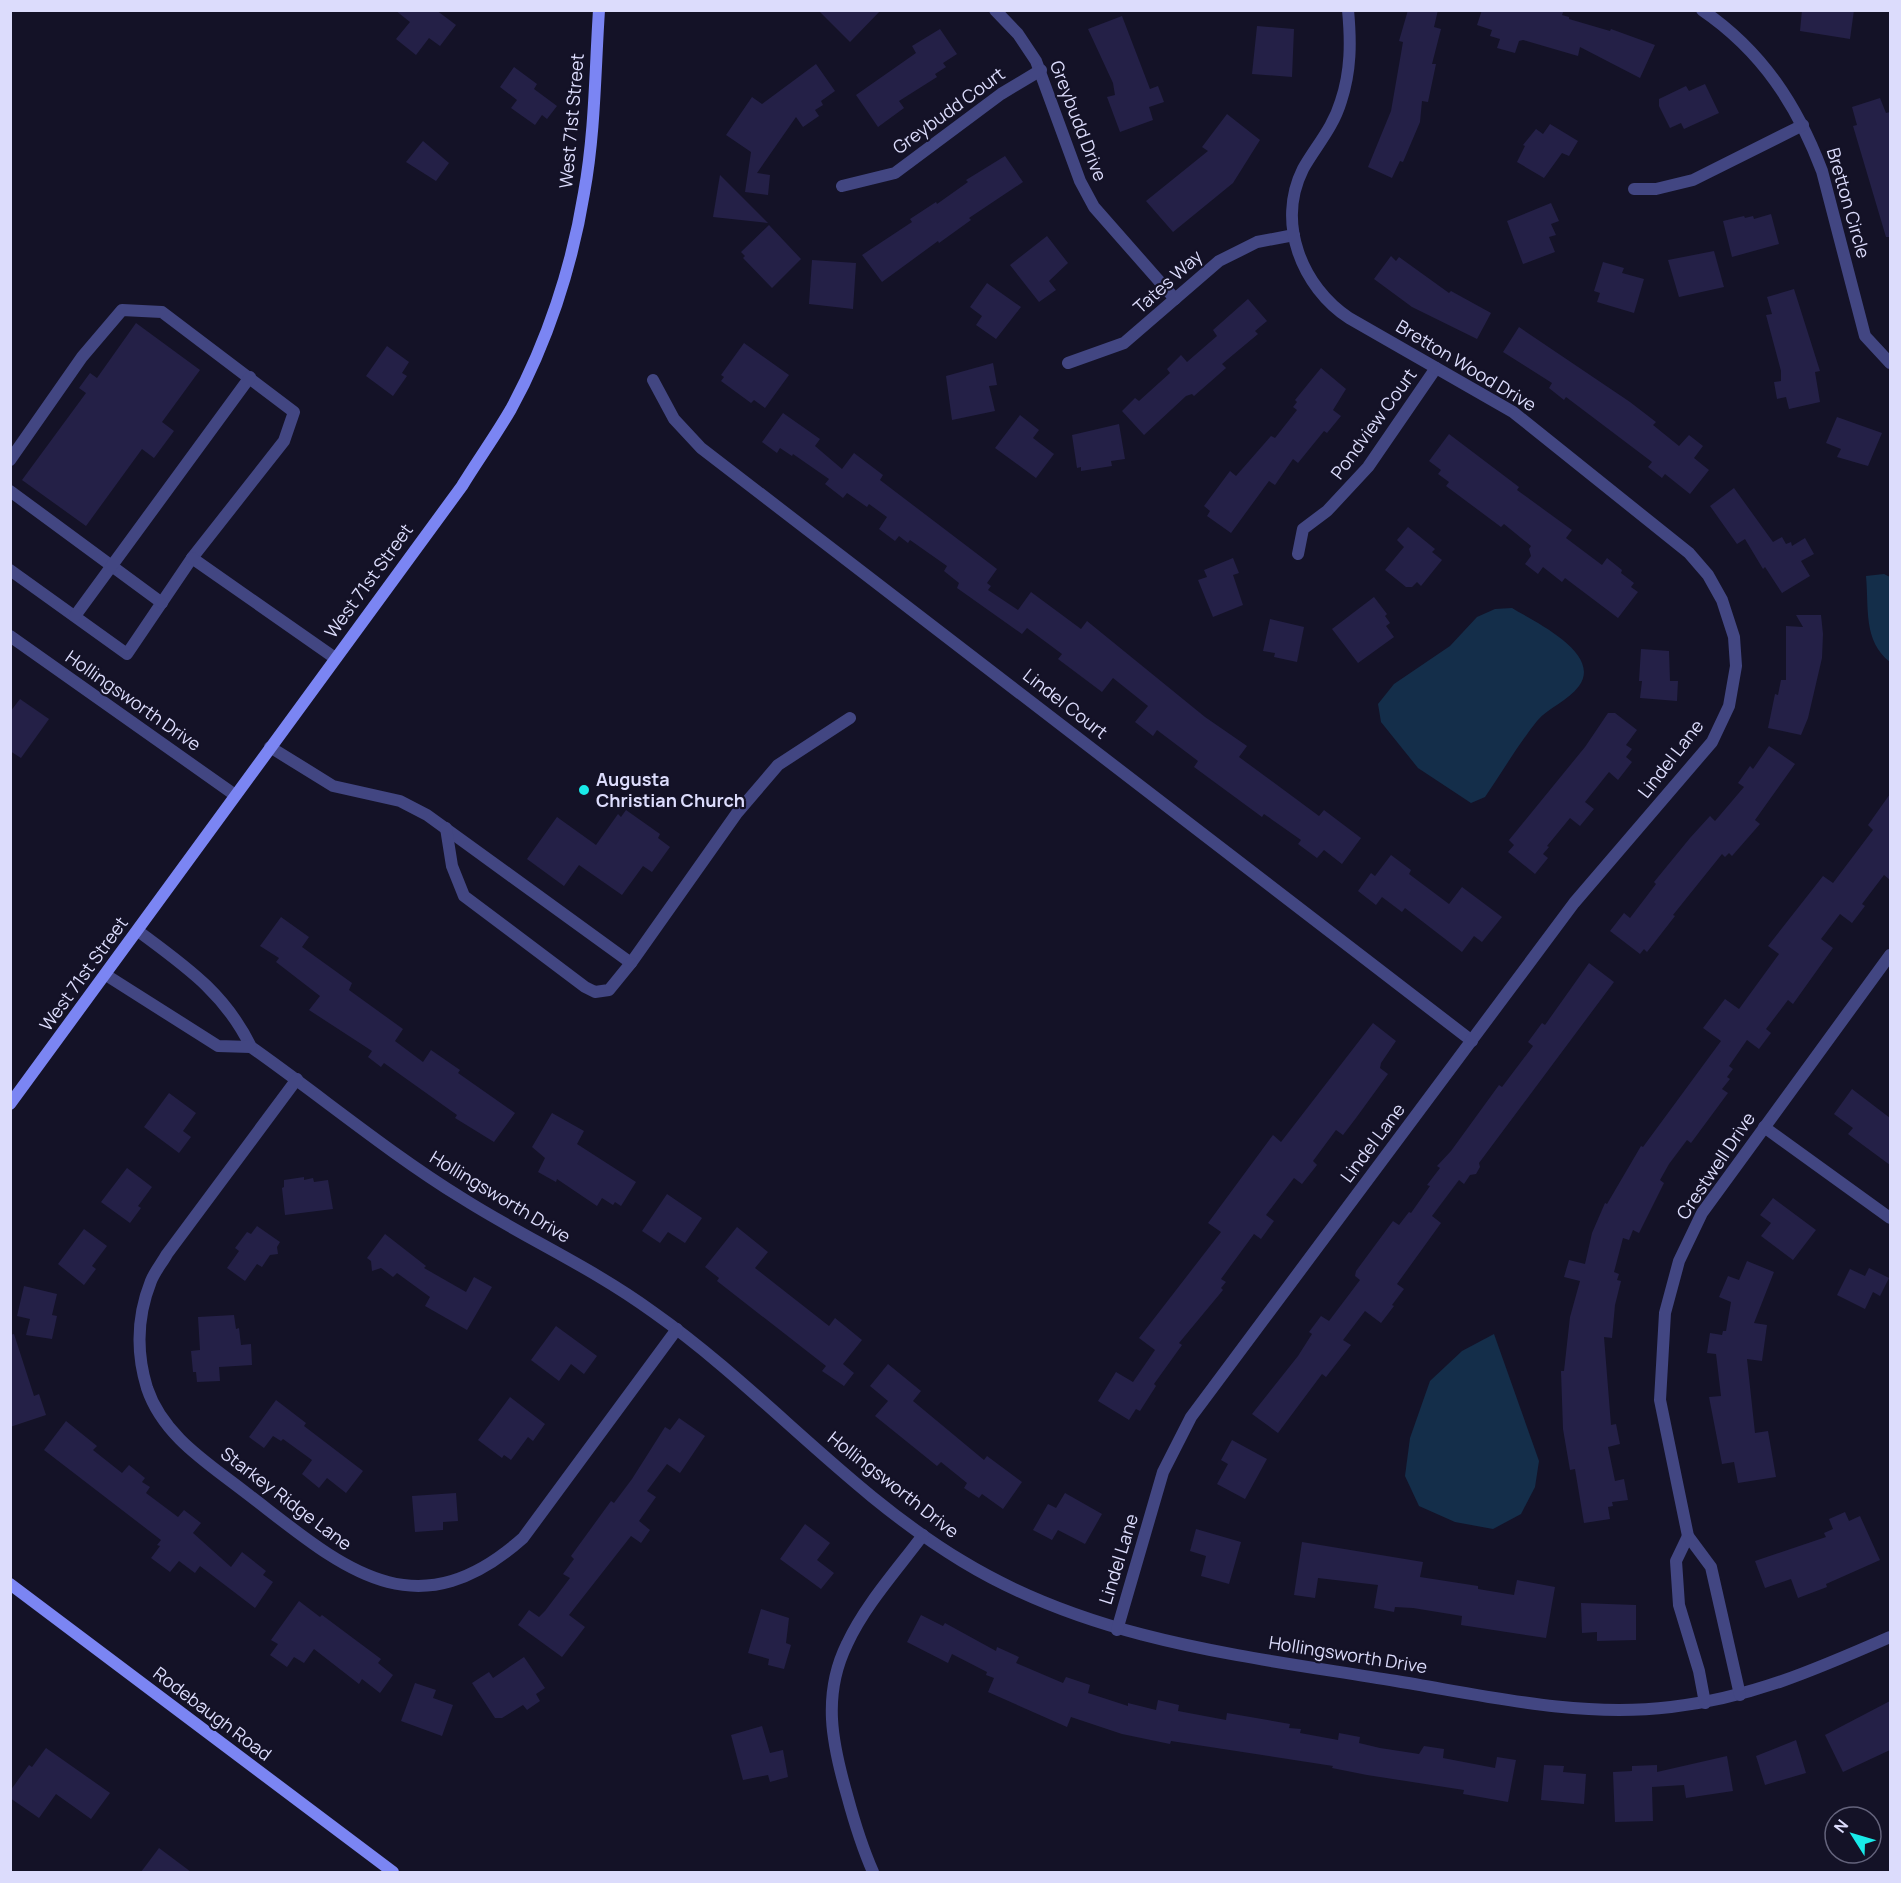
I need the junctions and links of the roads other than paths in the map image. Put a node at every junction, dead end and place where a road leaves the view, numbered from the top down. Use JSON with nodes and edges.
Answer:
{"nodes":[{"id":1,"x":599,"y":10,"type":"edge"},
{"id":2,"x":995,"y":10,"type":"edge"},
{"id":3,"x":1348,"y":10,"type":"edge"},
{"id":4,"x":1703,"y":11,"type":"edge"},
{"id":5,"x":1041,"y":70,"type":"junction"},
{"id":6,"x":1803,"y":125,"type":"junction"},
{"id":7,"x":842,"y":186,"type":"dead end"},
{"id":8,"x":1634,"y":189,"type":"dead end"},
{"id":9,"x":1294,"y":235,"type":"junction"},
{"id":10,"x":1175,"y":299,"type":"junction"},
{"id":11,"x":1068,"y":363,"type":"dead end"},
{"id":12,"x":1890,"y":363,"type":"edge"},
{"id":13,"x":1436,"y":368,"type":"junction"},
{"id":14,"x":250,"y":377,"type":"junction"},
{"id":15,"x":653,"y":380,"type":"dead end"},
{"id":16,"x":10,"y":460,"type":"edge"},
{"id":17,"x":10,"y":491,"type":"edge"},
{"id":18,"x":1298,"y":554,"type":"dead end"},
{"id":19,"x":192,"y":558,"type":"junction"},
{"id":20,"x":112,"y":565,"type":"junction"},
{"id":21,"x":10,"y":570,"type":"edge"},
{"id":22,"x":162,"y":603,"type":"junction"},
{"id":23,"x":75,"y":616,"type":"junction"},
{"id":24,"x":10,"y":636,"type":"edge"},
{"id":25,"x":335,"y":658,"type":"junction"},
{"id":26,"x":1726,"y":715,"type":"joint"},
{"id":27,"x":850,"y":718,"type":"dead end"},
{"id":28,"x":270,"y":747,"type":"junction"},
{"id":29,"x":235,"y":795,"type":"junction"},
{"id":30,"x":446,"y":828,"type":"junction"},
{"id":31,"x":138,"y":931,"type":"junction"},
{"id":32,"x":1890,"y":955,"type":"edge"},
{"id":33,"x":631,"y":963,"type":"junction"},
{"id":34,"x":106,"y":975,"type":"junction"},
{"id":35,"x":1472,"y":1041,"type":"junction"},
{"id":36,"x":252,"y":1047,"type":"junction"},
{"id":37,"x":297,"y":1079,"type":"junction"},
{"id":38,"x":10,"y":1104,"type":"edge"},
{"id":39,"x":1764,"y":1127,"type":"junction"},
{"id":40,"x":1890,"y":1218,"type":"edge"},
{"id":41,"x":677,"y":1329,"type":"junction"},
{"id":42,"x":923,"y":1536,"type":"junction"},
{"id":43,"x":1688,"y":1536,"type":"junction"},
{"id":44,"x":10,"y":1584,"type":"edge"},
{"id":45,"x":1117,"y":1629,"type":"junction"},
{"id":46,"x":1890,"y":1637,"type":"edge"},
{"id":47,"x":1740,"y":1695,"type":"junction"},
{"id":48,"x":1705,"y":1702,"type":"junction"},
{"id":49,"x":393,"y":1872,"type":"edge"},
{"id":50,"x":873,"y":1872,"type":"edge"}],
"edges":[{"from":1,"to":25,"type":"main road","name":"West 71st Street"},
{"from":2,"to":5,"type":"street","name":"Greybudd Drive"},
{"from":3,"to":9,"type":"street","name":"Bretton Wood Drive"},
{"from":4,"to":6,"type":"street","name":"Bretton Circle"},
{"from":5,"to":7,"type":"street","name":"Greybudd Court"},
{"from":5,"to":10,"type":"street","name":"Greybudd Drive"},
{"from":6,"to":8,"type":"street"},
{"from":6,"to":12,"type":"street","name":"Bretton Circle"},
{"from":9,"to":10,"type":"street","name":"Tates Way"},
{"from":9,"to":13,"type":"street","name":"Bretton Wood Drive"},
{"from":10,"to":11,"type":"street","name":"Tates Way"},
{"from":13,"to":18,"type":"street","name":"Pondview Court"},
{"from":13,"to":26,"type":"street","name":"Bretton Wood Drive"},
{"from":14,"to":16,"type":"street"},
{"from":14,"to":19,"type":"street"},
{"from":14,"to":20,"type":"street"},
{"from":15,"to":35,"type":"street","name":"Lindel Court"},
{"from":17,"to":20,"type":"street"},
{"from":19,"to":22,"type":"street"},
{"from":19,"to":25,"type":"street"},
{"from":20,"to":22,"type":"street"},
{"from":20,"to":23,"type":"street"},
{"from":21,"to":23,"type":"street"},
{"from":22,"to":23,"type":"street"},
{"from":24,"to":29,"type":"street","name":"Hollingsworth Drive"},
{"from":25,"to":28,"type":"main road","name":"West 71st Street"},
{"from":26,"to":35,"type":"street","name":"Lindel Lane"},
{"from":27,"to":33,"type":"street"},
{"from":28,"to":29,"type":"main road","name":"West 71st Street"},
{"from":28,"to":30,"type":"street"},
{"from":29,"to":31,"type":"main road","name":"West 71st Street"},
{"from":30,"to":33,"type":"street"},
{"from":30,"to":33,"type":"street"},
{"from":31,"to":34,"type":"main road","name":"West 71st Street"},
{"from":31,"to":36,"type":"street","name":"Hollingsworth Drive"},
{"from":32,"to":39,"type":"street","name":"Crestwell Drive"},
{"from":34,"to":36,"type":"street"},
{"from":34,"to":38,"type":"main road","name":"West 71st Street"},
{"from":35,"to":45,"type":"street","name":"Lindel Lane"},
{"from":36,"to":37,"type":"street","name":"Hollingsworth Drive"},
{"from":37,"to":41,"type":"street","name":"Hollingsworth Drive"},
{"from":37,"to":41,"type":"street","name":"Starkey Ridge Lane"},
{"from":39,"to":40,"type":"street"},
{"from":39,"to":43,"type":"street","name":"Crestwell Drive"},
{"from":41,"to":42,"type":"street","name":"Hollingsworth Drive"},
{"from":42,"to":45,"type":"street","name":"Hollingsworth Drive"},
{"from":42,"to":50,"type":"street"},
{"from":43,"to":47,"type":"street","name":"Crestwell Drive"},
{"from":43,"to":48,"type":"street"},
{"from":44,"to":49,"type":"main road","name":"Rodebaugh Road"},
{"from":45,"to":48,"type":"street","name":"Hollingsworth Drive"},
{"from":46,"to":47,"type":"street","name":"Hollingsworth Drive"},
{"from":47,"to":48,"type":"street","name":"Hollingsworth Drive"}]}
